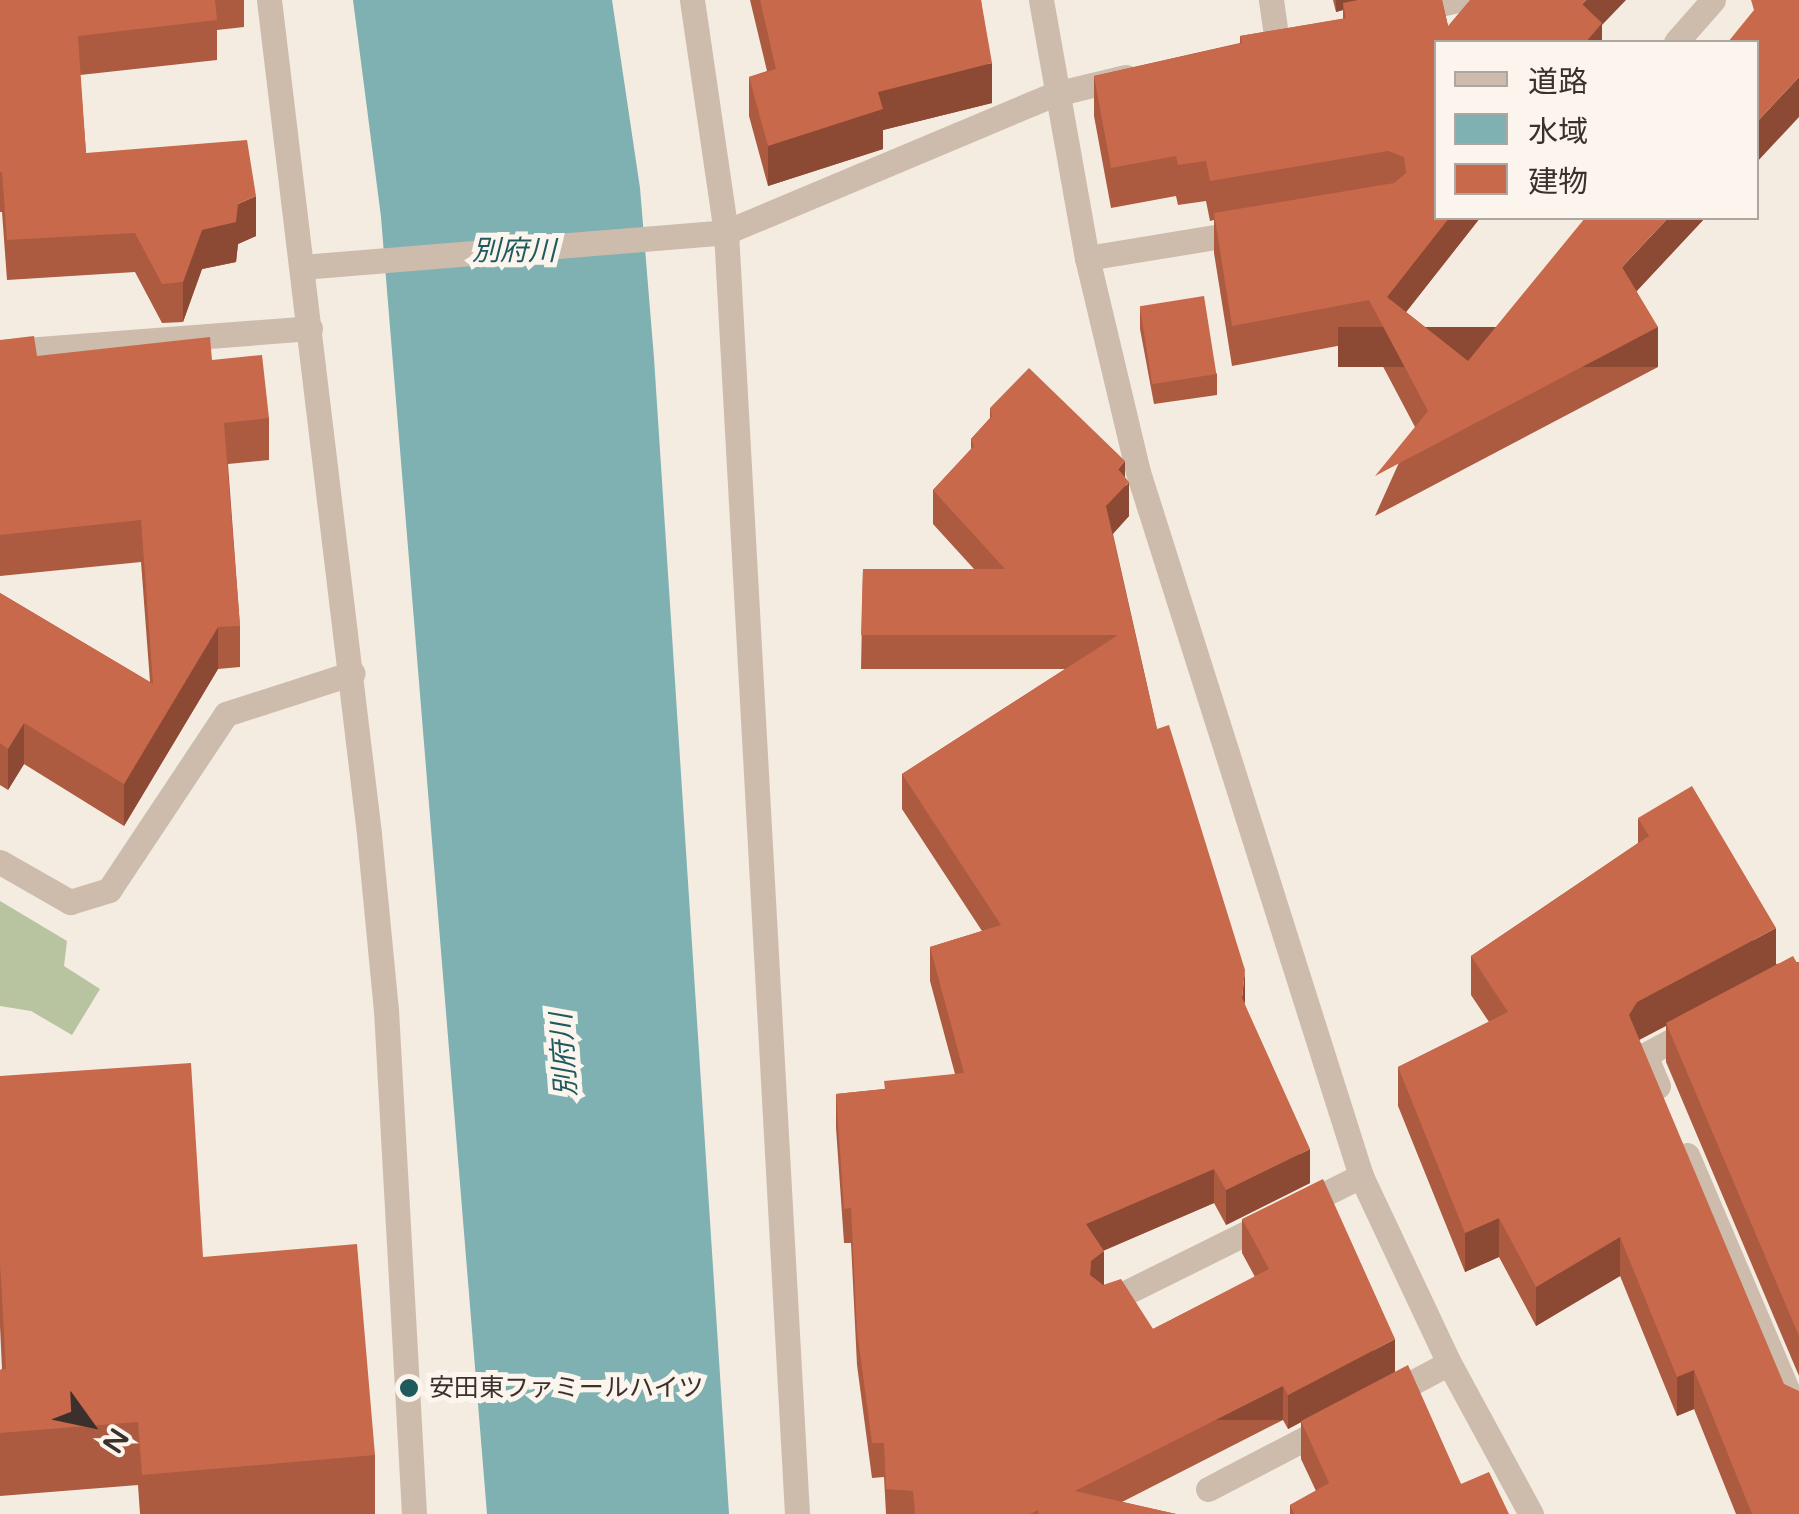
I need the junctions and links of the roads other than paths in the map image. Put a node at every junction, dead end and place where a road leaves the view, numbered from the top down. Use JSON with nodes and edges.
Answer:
{"nodes":[{"id":1,"x":269,"y":0,"type":"edge"},
{"id":2,"x":692,"y":0,"type":"edge"},
{"id":3,"x":1042,"y":0,"type":"edge"},
{"id":4,"x":1272,"y":0,"type":"edge"},
{"id":5,"x":1458,"y":0,"type":"edge"},
{"id":6,"x":1713,"y":0,"type":"edge"},
{"id":7,"x":1386,"y":17,"type":"edge"},
{"id":8,"x":1678,"y":40,"type":"edge"},
{"id":9,"x":1277,"y":42,"type":"edge"},
{"id":10,"x":1148,"y":72,"type":"edge"},
{"id":11,"x":1055,"y":94,"type":"junction"},
{"id":12,"x":1277,"y":226,"type":"edge"},
{"id":13,"x":726,"y":232,"type":"junction"},
{"id":14,"x":1087,"y":258,"type":"junction"},
{"id":15,"x":302,"y":267,"type":"junction"},
{"id":16,"x":310,"y":328,"type":"junction"},
{"id":17,"x":0,"y":352,"type":"edge"},
{"id":18,"x":353,"y":672,"type":"junction"},
{"id":19,"x":0,"y":862,"type":"edge"},
{"id":20,"x":1713,"y":1018,"type":"edge"},
{"id":21,"x":1361,"y":1176,"type":"junction"},
{"id":22,"x":1104,"y":1303,"type":"edge"},
{"id":23,"x":1449,"y":1363,"type":"junction"},
{"id":24,"x":1799,"y":1417,"type":"edge"},
{"id":25,"x":1208,"y":1489,"type":"dead end"},
{"id":26,"x":414,"y":1514,"type":"edge"},
{"id":27,"x":797,"y":1514,"type":"edge"},
{"id":28,"x":1531,"y":1514,"type":"edge"}],
"edges":[{"from":1,"to":15,"type":"street"},
{"from":2,"to":13,"type":"street"},
{"from":3,"to":11,"type":"street"},
{"from":4,"to":9,"type":"street"},
{"from":5,"to":7,"type":"street"},
{"from":6,"to":8,"type":"street"},
{"from":10,"to":11,"type":"street"},
{"from":11,"to":13,"type":"street"},
{"from":11,"to":14,"type":"street"},
{"from":12,"to":14,"type":"street"},
{"from":13,"to":15,"type":"street"},
{"from":13,"to":27,"type":"street"},
{"from":14,"to":21,"type":"street"},
{"from":15,"to":16,"type":"street"},
{"from":16,"to":17,"type":"street"},
{"from":16,"to":18,"type":"street"},
{"from":18,"to":19,"type":"street"},
{"from":18,"to":26,"type":"street"},
{"from":20,"to":24,"type":"street"},
{"from":21,"to":22,"type":"street"},
{"from":21,"to":23,"type":"street"},
{"from":23,"to":25,"type":"street"},
{"from":23,"to":28,"type":"street"}]}
